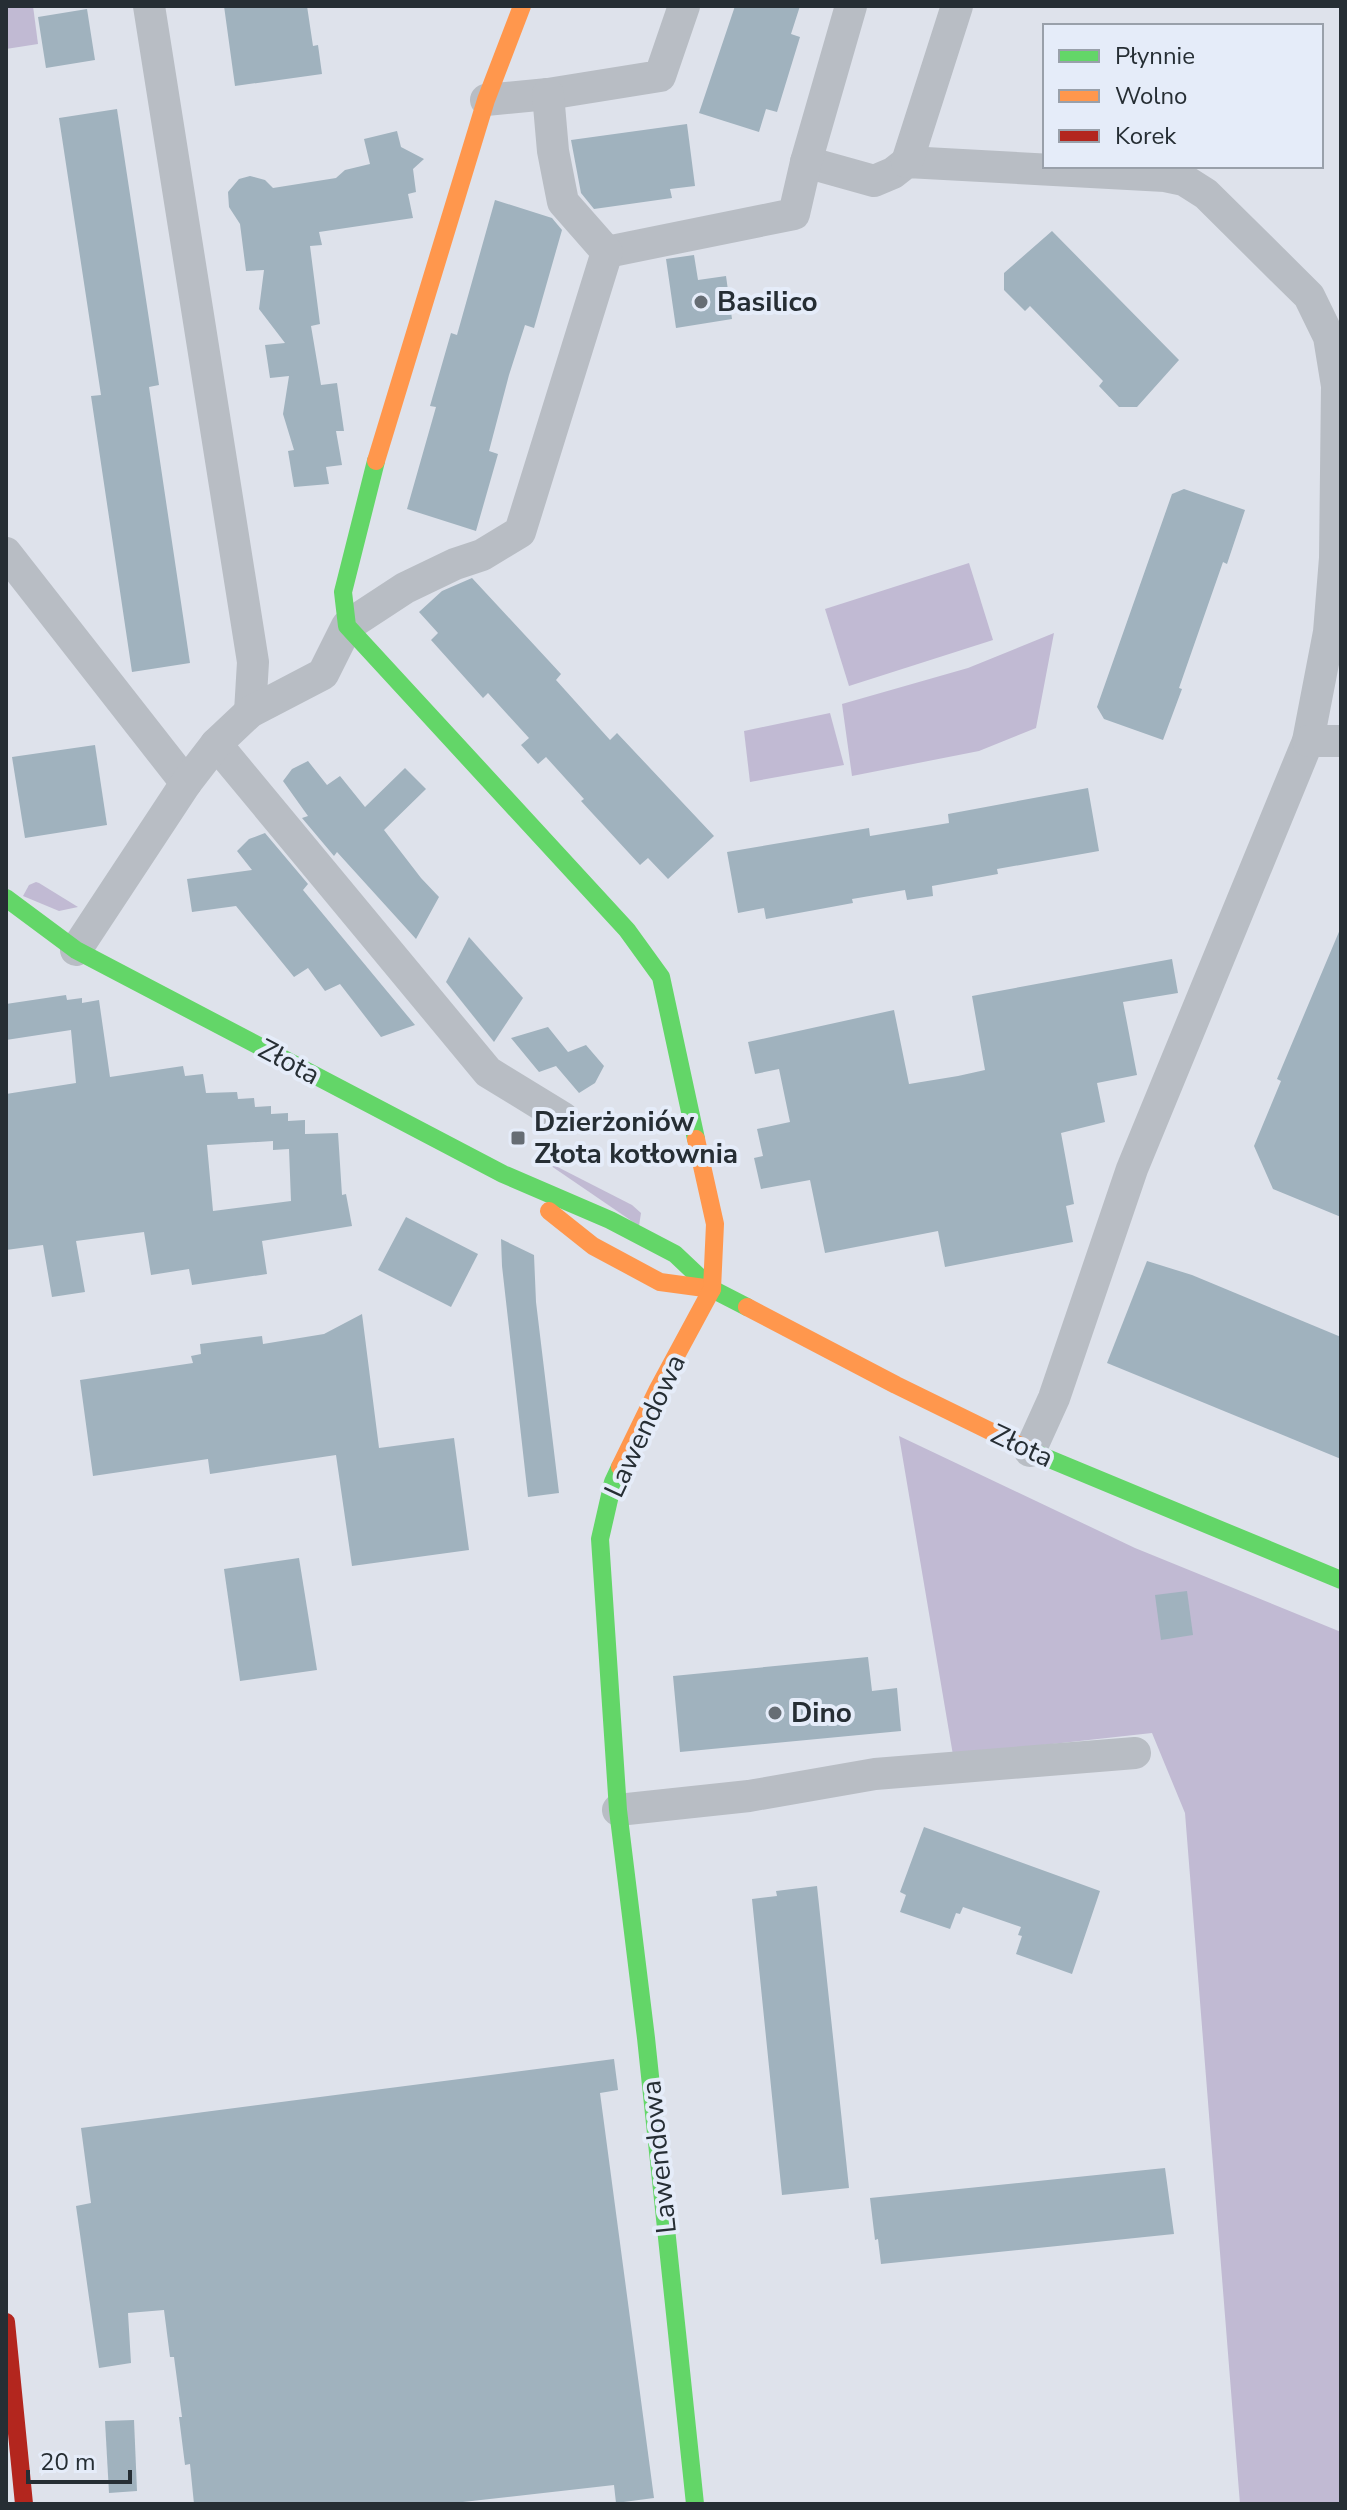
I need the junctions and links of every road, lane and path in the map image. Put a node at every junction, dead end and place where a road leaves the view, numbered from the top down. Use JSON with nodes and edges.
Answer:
{"nodes":[{"id":1,"x":149,"y":6,"type":"edge"},
{"id":2,"x":522,"y":6,"type":"edge"},
{"id":3,"x":684,"y":6,"type":"edge"},
{"id":4,"x":851,"y":6,"type":"edge"},
{"id":5,"x":957,"y":6,"type":"edge"},
{"id":6,"x":548,"y":94,"type":"junction"},
{"id":7,"x":486,"y":100,"type":"junction"},
{"id":8,"x":806,"y":162,"type":"junction"},
{"id":9,"x":907,"y":162,"type":"junction"},
{"id":10,"x":607,"y":252,"type":"junction"},
{"id":11,"x":6,"y":553,"type":"edge"},
{"id":12,"x":347,"y":626,"type":"junction"},
{"id":13,"x":250,"y":712,"type":"junction"},
{"id":14,"x":1308,"y":741,"type":"junction"},
{"id":15,"x":1341,"y":741,"type":"edge"},
{"id":16,"x":216,"y":744,"type":"junction"},
{"id":17,"x":186,"y":783,"type":"junction"},
{"id":18,"x":6,"y":898,"type":"edge"},
{"id":19,"x":60,"y":949,"type":"junction"},
{"id":20,"x":563,"y":1118,"type":"dead end"},
{"id":21,"x":503,"y":1174,"type":"junction"},
{"id":22,"x":712,"y":1289,"type":"junction"},
{"id":23,"x":1030,"y":1451,"type":"junction"},
{"id":24,"x":1341,"y":1580,"type":"edge"},
{"id":25,"x":1135,"y":1753,"type":"dead end"},
{"id":26,"x":618,"y":1810,"type":"junction"},
{"id":27,"x":6,"y":2322,"type":"edge"},
{"id":28,"x":24,"y":2504,"type":"edge"},
{"id":29,"x":695,"y":2504,"type":"edge"}],
"edges":[{"from":1,"to":13,"type":"street"},
{"from":2,"to":7,"type":"street"},
{"from":3,"to":6,"type":"street"},
{"from":4,"to":8,"type":"street"},
{"from":5,"to":9,"type":"street"},
{"from":6,"to":7,"type":"street"},
{"from":6,"to":10,"type":"street"},
{"from":7,"to":12,"type":"street"},
{"from":8,"to":9,"type":"street"},
{"from":8,"to":10,"type":"street"},
{"from":9,"to":14,"type":"street"},
{"from":10,"to":12,"type":"street"},
{"from":11,"to":17,"type":"street"},
{"from":12,"to":13,"type":"street"},
{"from":12,"to":22,"type":"street"},
{"from":13,"to":16,"type":"street"},
{"from":14,"to":15,"type":"street"},
{"from":14,"to":23,"type":"street"},
{"from":16,"to":17,"type":"street"},
{"from":16,"to":20,"type":"street"},
{"from":17,"to":19,"type":"street"},
{"from":18,"to":19,"type":"street","name":"Złota"},
{"from":19,"to":21,"type":"street","name":"Złota"},
{"from":21,"to":22,"type":"street","name":"Złota"},
{"from":21,"to":22,"type":"street","name":"Złota"},
{"from":22,"to":23,"type":"street","name":"Złota"},
{"from":22,"to":26,"type":"street","name":"Lawendowa"},
{"from":23,"to":24,"type":"street","name":"Złota"},
{"from":25,"to":26,"type":"street"},
{"from":26,"to":29,"type":"street","name":"Lawendowa"},
{"from":27,"to":28,"type":"street"}]}
